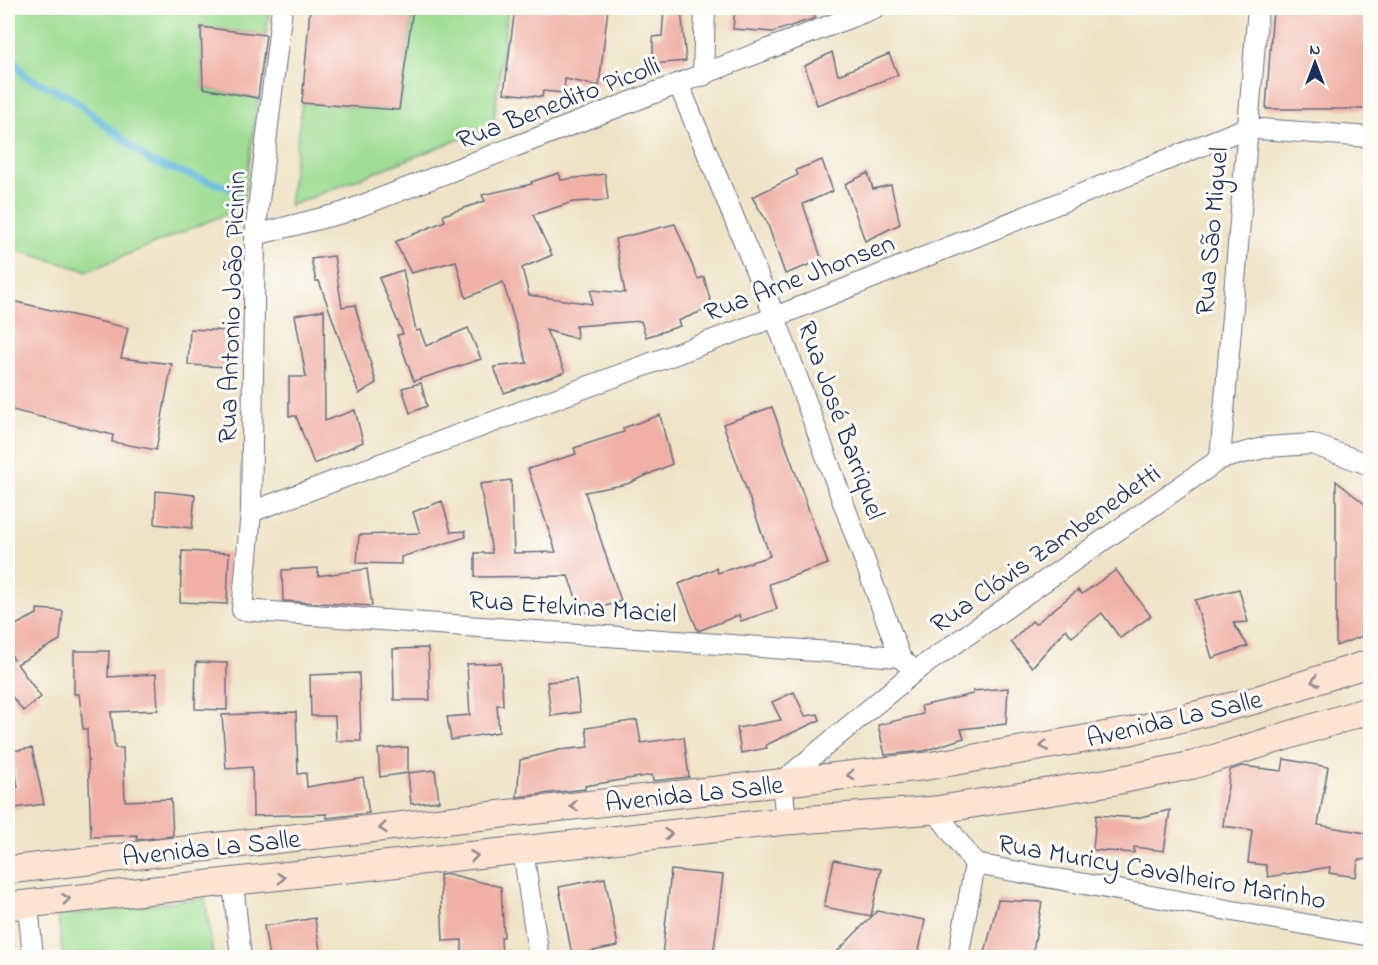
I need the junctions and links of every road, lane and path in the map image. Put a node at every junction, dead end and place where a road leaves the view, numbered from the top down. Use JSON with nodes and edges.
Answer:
{"nodes":[{"id":1,"x":282,"y":8,"type":"edge"},
{"id":2,"x":705,"y":8,"type":"edge"},
{"id":3,"x":875,"y":8,"type":"edge"},
{"id":4,"x":1258,"y":8,"type":"edge"},
{"id":5,"x":703,"y":76,"type":"junction"},
{"id":6,"x":679,"y":85,"type":"junction"},
{"id":7,"x":1246,"y":128,"type":"junction"},
{"id":8,"x":1371,"y":137,"type":"edge"},
{"id":9,"x":255,"y":235,"type":"junction"},
{"id":10,"x":775,"y":317,"type":"junction"},
{"id":11,"x":1220,"y":459,"type":"junction"},
{"id":12,"x":1371,"y":465,"type":"edge"},
{"id":13,"x":251,"y":512,"type":"junction"},
{"id":14,"x":242,"y":610,"type":"joint"},
{"id":15,"x":900,"y":657,"type":"junction"},
{"id":16,"x":1371,"y":663,"type":"edge"},
{"id":17,"x":914,"y":672,"type":"junction"},
{"id":18,"x":1256,"y":700,"type":"junction"},
{"id":19,"x":1371,"y":710,"type":"edge"},
{"id":20,"x":1269,"y":740,"type":"junction"},
{"id":21,"x":782,"y":782,"type":"junction"},
{"id":22,"x":935,"y":810,"type":"junction"},
{"id":23,"x":786,"y":821,"type":"junction"},
{"id":24,"x":523,"y":850,"type":"junction"},
{"id":25,"x":137,"y":856,"type":"junction"},
{"id":26,"x":975,"y":864,"type":"junction"},
{"id":27,"x":8,"y":870,"type":"edge"},
{"id":28,"x":233,"y":883,"type":"junction"},
{"id":29,"x":138,"y":891,"type":"junction"},
{"id":30,"x":18,"y":905,"type":"edge"},
{"id":31,"x":1371,"y":936,"type":"edge"},
{"id":32,"x":33,"y":957,"type":"edge"},
{"id":33,"x":241,"y":957,"type":"edge"},
{"id":34,"x":538,"y":957,"type":"edge"},
{"id":35,"x":958,"y":957,"type":"edge"}],
"edges":[{"from":1,"to":9,"type":"street","name":"Rua Antonio João Picinin"},
{"from":2,"to":5,"type":"street"},
{"from":3,"to":5,"type":"street","name":"Rua Benedito Picolli"},
{"from":4,"to":7,"type":"street","name":"Rua São Miguel"},
{"from":5,"to":6,"type":"street","name":"Rua Benedito Picolli"},
{"from":6,"to":9,"type":"street","name":"Rua Benedito Picolli"},
{"from":6,"to":10,"type":"street","name":"Rua José Barriquel"},
{"from":7,"to":8,"type":"street","name":"Rua Arne Jhonsen"},
{"from":7,"to":10,"type":"street","name":"Rua Arne Jhonsen"},
{"from":7,"to":11,"type":"street","name":"Rua São Miguel"},
{"from":9,"to":13,"type":"street","name":"Rua Antonio João Picinin"},
{"from":10,"to":13,"type":"street","name":"Rua Arne Jhonsen"},
{"from":10,"to":15,"type":"street","name":"Rua José Barriquel"},
{"from":11,"to":12,"type":"street","name":"Rua Clóvis Zambenedetti"},
{"from":11,"to":17,"type":"street","name":"Rua Clóvis Zambenedetti"},
{"from":13,"to":14,"type":"street","name":"Rua Antonio João Picinin"},
{"from":14,"to":15,"type":"street","name":"Rua Etelvina Maciel"},
{"from":15,"to":17,"type":"street","name":"Rua José Barriquel"},
{"from":16,"to":18,"type":"main road","name":"Avenida La Salle","one_way":true},
{"from":17,"to":21,"type":"street","name":"Rua Clóvis Zambenedetti"},
{"from":18,"to":20,"type":"main road"},
{"from":18,"to":21,"type":"main road","name":"Avenida La Salle","one_way":true},
{"from":19,"to":20,"type":"main road","name":"Avenida La Salle"},
{"from":20,"to":22,"type":"main road","name":"Avenida La Salle"},
{"from":21,"to":23,"type":"street"},
{"from":21,"to":25,"type":"main road","name":"Avenida La Salle","one_way":true},
{"from":22,"to":23,"type":"main road","name":"Avenida La Salle"},
{"from":22,"to":26,"type":"street","name":"Rua Muricy Cavalheiro Marinho"},
{"from":24,"to":23,"type":"main road","name":"Avenida La Salle","one_way":true},
{"from":28,"to":24,"type":"main road","name":"Avenida La Salle","one_way":true},
{"from":24,"to":34,"type":"street"},
{"from":25,"to":27,"type":"main road","name":"Avenida La Salle"},
{"from":25,"to":29,"type":"main road"},
{"from":26,"to":31,"type":"street","name":"Rua Muricy Cavalheiro Marinho"},
{"from":26,"to":35,"type":"street"},
{"from":28,"to":29,"type":"main road","name":"Avenida La Salle"},
{"from":28,"to":33,"type":"street"},
{"from":30,"to":29,"type":"main road","name":"Avenida La Salle","one_way":true},
{"from":30,"to":32,"type":"street"}]}
